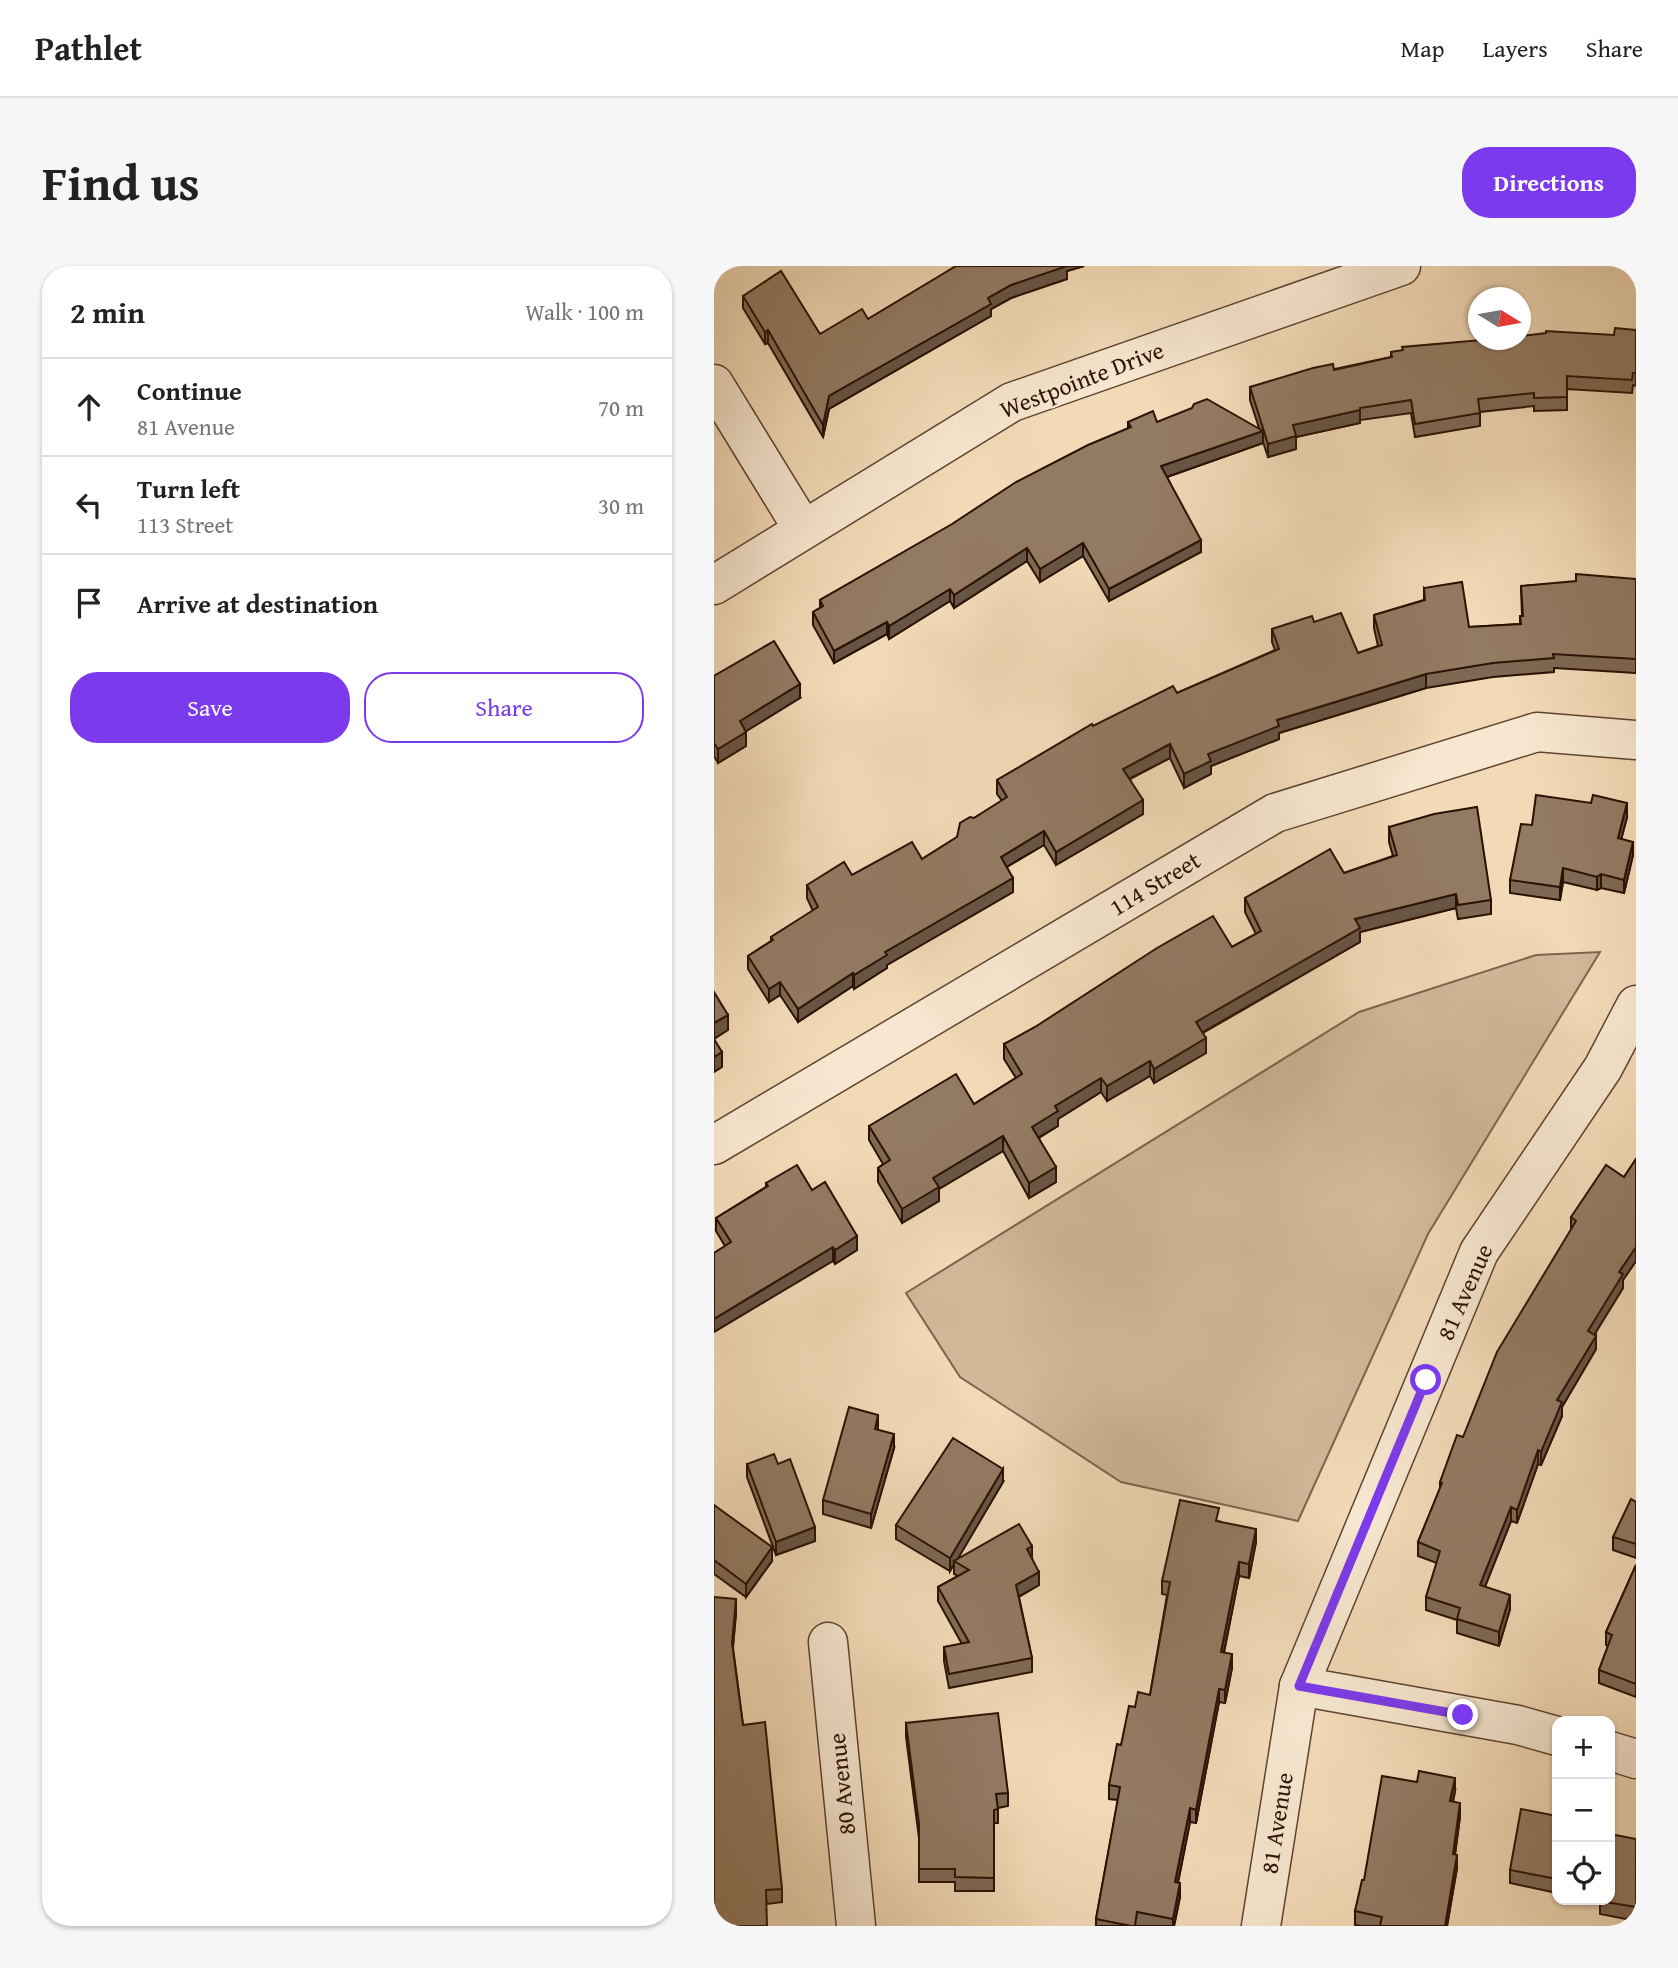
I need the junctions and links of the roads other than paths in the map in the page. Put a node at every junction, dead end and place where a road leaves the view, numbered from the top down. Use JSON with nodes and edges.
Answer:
{"nodes":[{"id":1,"x":1401,"y":266,"type":"edge"},
{"id":2,"x":714,"y":384,"type":"edge"},
{"id":3,"x":803,"y":529,"type":"junction"},
{"id":4,"x":714,"y":585,"type":"edge"},
{"id":5,"x":1636,"y":740,"type":"edge"},
{"id":6,"x":1636,"y":1004,"type":"edge"},
{"id":7,"x":714,"y":1146,"type":"edge"},
{"id":8,"x":828,"y":1642,"type":"dead end"},
{"id":9,"x":1299,"y":1686,"type":"junction"},
{"id":10,"x":1552,"y":1735,"type":"edge"},
{"id":11,"x":1615,"y":1753,"type":"edge"},
{"id":12,"x":1636,"y":1759,"type":"edge"},
{"id":13,"x":856,"y":1926,"type":"edge"},
{"id":14,"x":1261,"y":1926,"type":"edge"}],
"edges":[{"from":1,"to":3,"type":"street","name":"Westpointe Drive"},
{"from":2,"to":3,"type":"street"},
{"from":3,"to":4,"type":"street","name":"Westpointe Drive"},
{"from":5,"to":7,"type":"street","name":"114 Street"},
{"from":6,"to":9,"type":"street","name":"81 Avenue"},
{"from":8,"to":13,"type":"street","name":"80 Avenue"},
{"from":9,"to":10,"type":"street"},
{"from":9,"to":14,"type":"street","name":"81 Avenue"},
{"from":11,"to":12,"type":"street"}]}
